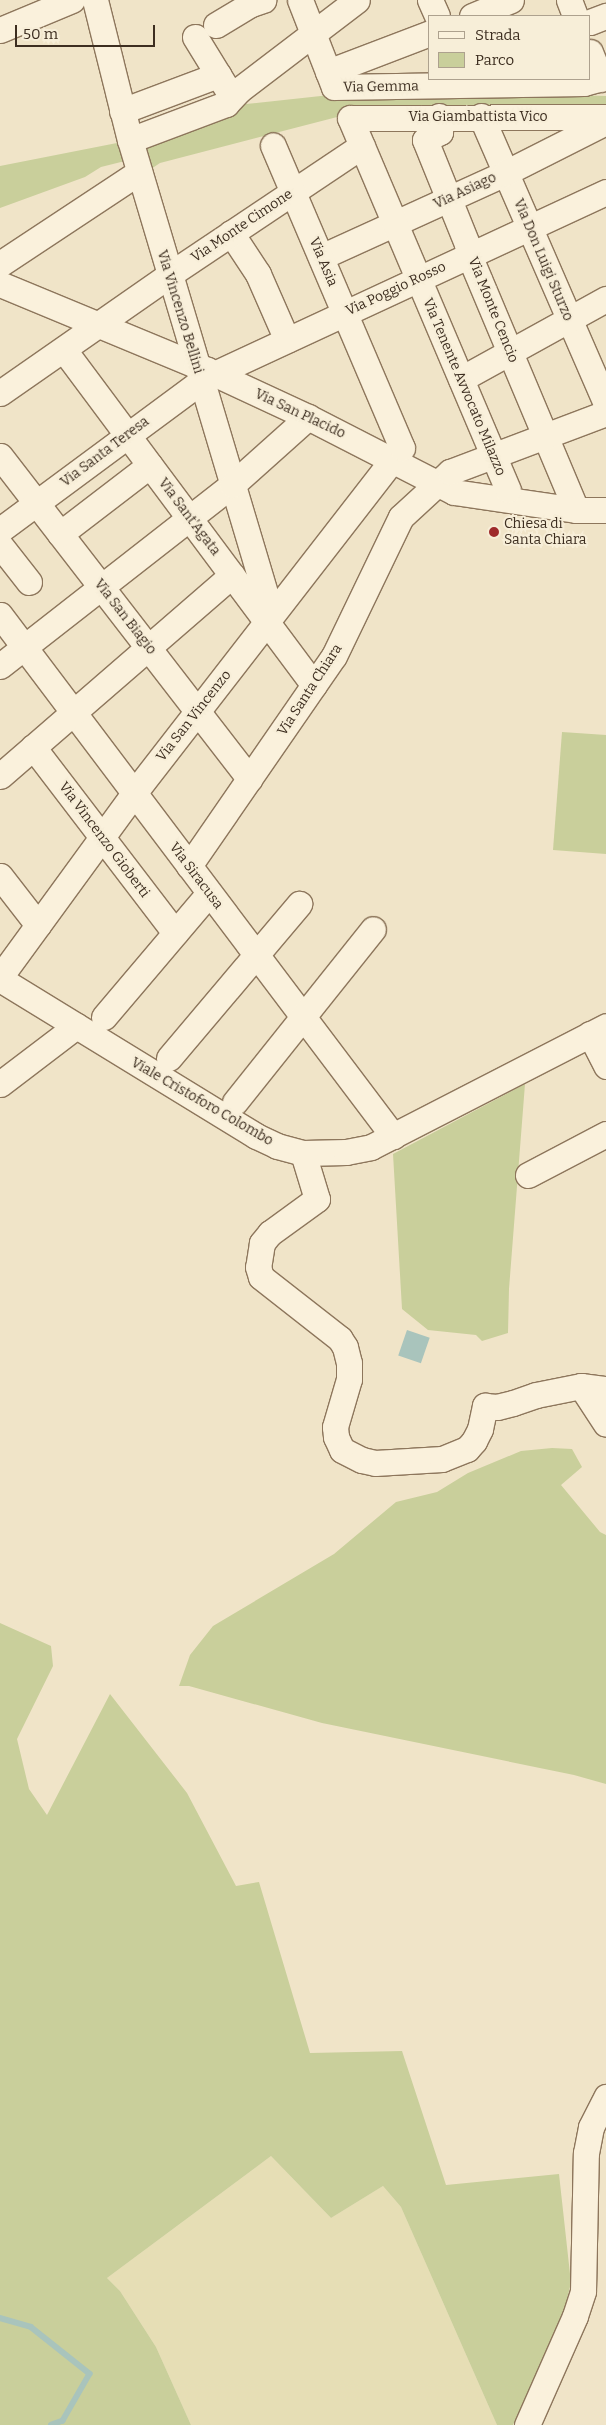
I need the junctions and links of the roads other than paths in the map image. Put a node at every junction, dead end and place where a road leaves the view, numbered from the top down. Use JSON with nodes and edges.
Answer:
{"nodes":[{"id":1,"x":72,"y":0,"type":"edge"},
{"id":2,"x":95,"y":0,"type":"edge"},
{"id":3,"x":263,"y":0,"type":"edge"},
{"id":4,"x":300,"y":0,"type":"edge"},
{"id":5,"x":357,"y":0,"type":"edge"},
{"id":6,"x":430,"y":0,"type":"edge"},
{"id":7,"x":511,"y":0,"type":"edge"},
{"id":8,"x":569,"y":0,"type":"edge"},
{"id":9,"x":437,"y":15,"type":"edge"},
{"id":10,"x":474,"y":15,"type":"edge"},
{"id":11,"x":575,"y":15,"type":"edge"},
{"id":12,"x":606,"y":16,"type":"edge"},
{"id":13,"x":591,"y":22,"type":"edge"},
{"id":14,"x":216,"y":25,"type":"dead end"},
{"id":15,"x":0,"y":30,"type":"edge"},
{"id":16,"x":313,"y":34,"type":"junction"},
{"id":17,"x":428,"y":34,"type":"edge"},
{"id":18,"x":195,"y":38,"type":"dead end"},
{"id":19,"x":591,"y":54,"type":"edge"},
{"id":20,"x":218,"y":75,"type":"junction"},
{"id":21,"x":603,"y":78,"type":"edge"},
{"id":22,"x":331,"y":80,"type":"junction"},
{"id":23,"x":466,"y":82,"type":"edge"},
{"id":24,"x":232,"y":97,"type":"junction"},
{"id":25,"x":122,"y":111,"type":"junction"},
{"id":26,"x":439,"y":116,"type":"junction"},
{"id":27,"x":481,"y":116,"type":"junction"},
{"id":28,"x":606,"y":117,"type":"edge"},
{"id":29,"x":350,"y":118,"type":"joint"},
{"id":30,"x":606,"y":122,"type":"edge"},
{"id":31,"x":130,"y":140,"type":"junction"},
{"id":32,"x":273,"y":145,"type":"dead end"},
{"id":33,"x":362,"y":146,"type":"junction"},
{"id":34,"x":139,"y":172,"type":"junction"},
{"id":35,"x":505,"y":172,"type":"junction"},
{"id":36,"x":294,"y":191,"type":"junction"},
{"id":37,"x":606,"y":192,"type":"edge"},
{"id":38,"x":449,"y":198,"type":"junction"},
{"id":39,"x":395,"y":223,"type":"junction"},
{"id":40,"x":529,"y":227,"type":"junction"},
{"id":41,"x":231,"y":233,"type":"junction"},
{"id":42,"x":470,"y":254,"type":"junction"},
{"id":43,"x":321,"y":257,"type":"junction"},
{"id":44,"x":0,"y":264,"type":"edge"},
{"id":45,"x":169,"y":275,"type":"junction"},
{"id":46,"x":418,"y":278,"type":"junction"},
{"id":47,"x":0,"y":284,"type":"edge"},
{"id":48,"x":606,"y":299,"type":"edge"},
{"id":49,"x":345,"y":313,"type":"junction"},
{"id":50,"x":569,"y":319,"type":"junction"},
{"id":51,"x":99,"y":325,"type":"junction"},
{"id":52,"x":287,"y":340,"type":"junction"},
{"id":53,"x":64,"y":350,"type":"junction"},
{"id":54,"x":510,"y":352,"type":"junction"},
{"id":55,"x":205,"y":373,"type":"junction"},
{"id":56,"x":461,"y":379,"type":"junction"},
{"id":57,"x":0,"y":393,"type":"edge"},
{"id":58,"x":606,"y":404,"type":"edge"},
{"id":59,"x":606,"y":414,"type":"edge"},
{"id":60,"x":308,"y":417,"type":"junction"},
{"id":61,"x":128,"y":435,"type":"junction"},
{"id":62,"x":545,"y":436,"type":"junction"},
{"id":63,"x":0,"y":456,"type":"edge"},
{"id":64,"x":494,"y":456,"type":"junction"},
{"id":65,"x":393,"y":459,"type":"junction"},
{"id":66,"x":150,"y":465,"type":"junction"},
{"id":67,"x":435,"y":483,"type":"junction"},
{"id":68,"x":232,"y":485,"type":"junction"},
{"id":69,"x":508,"y":490,"type":"dead end"},
{"id":70,"x":36,"y":503,"type":"junction"},
{"id":71,"x":576,"y":510,"type":"junction"},
{"id":72,"x":606,"y":510,"type":"edge"},
{"id":73,"x":190,"y":518,"type":"junction"},
{"id":74,"x":0,"y":530,"type":"edge"},
{"id":75,"x":60,"y":534,"type":"junction"},
{"id":76,"x":0,"y":545,"type":"edge"},
{"id":77,"x":232,"y":575,"type":"junction"},
{"id":78,"x":29,"y":582,"type":"dead end"},
{"id":79,"x":102,"y":587,"type":"junction"},
{"id":80,"x":0,"y":615,"type":"edge"},
{"id":81,"x":267,"y":622,"type":"junction"},
{"id":82,"x":24,"y":647,"type":"junction"},
{"id":83,"x":149,"y":648,"type":"junction"},
{"id":84,"x":0,"y":666,"type":"edge"},
{"id":85,"x":314,"y":685,"type":"junction"},
{"id":86,"x":198,"y":711,"type":"junction"},
{"id":87,"x":74,"y":712,"type":"junction"},
{"id":88,"x":33,"y":747,"type":"junction"},
{"id":89,"x":0,"y":776,"type":"edge"},
{"id":90,"x":250,"y":779,"type":"junction"},
{"id":91,"x":134,"y":793,"type":"junction"},
{"id":92,"x":102,"y":838,"type":"junction"},
{"id":93,"x":189,"y":866,"type":"junction"},
{"id":94,"x":0,"y":876,"type":"edge"},
{"id":95,"x":209,"y":892,"type":"junction"},
{"id":96,"x":299,"y":904,"type":"dead end"},
{"id":97,"x":38,"y":925,"type":"junction"},
{"id":98,"x":373,"y":929,"type":"dead end"},
{"id":99,"x":175,"y":933,"type":"junction"},
{"id":100,"x":256,"y":955,"type":"junction"},
{"id":101,"x":0,"y":978,"type":"edge"},
{"id":102,"x":104,"y":1017,"type":"dead end"},
{"id":103,"x":302,"y":1018,"type":"junction"},
{"id":104,"x":76,"y":1026,"type":"junction"},
{"id":105,"x":598,"y":1030,"type":"edge"},
{"id":106,"x":169,"y":1058,"type":"dead end"},
{"id":107,"x":606,"y":1066,"type":"edge"},
{"id":108,"x":0,"y":1084,"type":"edge"},
{"id":109,"x":235,"y":1102,"type":"dead end"},
{"id":110,"x":606,"y":1134,"type":"edge"},
{"id":111,"x":393,"y":1136,"type":"junction"},
{"id":112,"x":303,"y":1153,"type":"junction"},
{"id":113,"x":528,"y":1174,"type":"dead end"},
{"id":114,"x":581,"y":1386,"type":"junction"},
{"id":115,"x":606,"y":1389,"type":"edge"},
{"id":116,"x":606,"y":1424,"type":"edge"},
{"id":117,"x":606,"y":2097,"type":"edge"},
{"id":118,"x":527,"y":2425,"type":"edge"}],
"edges":[{"from":1,"to":15,"type":"street"},
{"from":2,"to":25,"type":"street","name":"Via Vincenzo Bellini"},
{"from":3,"to":14,"type":"street"},
{"from":4,"to":16,"type":"street"},
{"from":5,"to":16,"type":"street"},
{"from":6,"to":9,"type":"street"},
{"from":7,"to":10,"type":"street"},
{"from":8,"to":11,"type":"street"},
{"from":12,"to":13,"type":"street"},
{"from":16,"to":22,"type":"street"},
{"from":16,"to":24,"type":"street"},
{"from":17,"to":22,"type":"street"},
{"from":18,"to":20,"type":"street"},
{"from":19,"to":21,"type":"street"},
{"from":20,"to":24,"type":"street"},
{"from":20,"to":25,"type":"street"},
{"from":21,"to":23,"type":"street","name":"Via Gemma"},
{"from":22,"to":23,"type":"street","name":"Via Gemma"},
{"from":24,"to":31,"type":"street"},
{"from":25,"to":31,"type":"street","name":"Via Vincenzo Bellini"},
{"from":26,"to":27,"type":"street","name":"Via Giambattista Vico"},
{"from":26,"to":29,"type":"street","name":"Via Giambattista Vico"},
{"from":26,"to":38,"type":"street","name":"Via Monte Cencio"},
{"from":27,"to":28,"type":"street","name":"Via Giambattista Vico"},
{"from":27,"to":35,"type":"street","name":"Via Don Luigi Sturzo"},
{"from":29,"to":33,"type":"street","name":"Via Tenente Avvocato Milazzo"},
{"from":30,"to":35,"type":"street","name":"Via Asiago"},
{"from":31,"to":34,"type":"street","name":"Via Vincenzo Bellini"},
{"from":32,"to":36,"type":"street","name":"Via Asia"},
{"from":33,"to":36,"type":"street","name":"Via Monte Cimone"},
{"from":33,"to":39,"type":"street","name":"Via Tenente Avvocato Milazzo"},
{"from":34,"to":44,"type":"street"},
{"from":34,"to":45,"type":"street","name":"Via Vincenzo Bellini"},
{"from":35,"to":38,"type":"street","name":"Via Asiago"},
{"from":35,"to":40,"type":"street","name":"Via Don Luigi Sturzo"},
{"from":36,"to":41,"type":"street","name":"Via Monte Cimone"},
{"from":36,"to":43,"type":"street","name":"Via Asia"},
{"from":37,"to":40,"type":"street","name":"Via Poggio Rosso"},
{"from":38,"to":39,"type":"street","name":"Via Asiago"},
{"from":38,"to":42,"type":"street","name":"Via Monte Cencio"},
{"from":39,"to":43,"type":"street","name":"Via Asiago"},
{"from":39,"to":46,"type":"street","name":"Via Tenente Avvocato Milazzo"},
{"from":40,"to":42,"type":"street","name":"Via Poggio Rosso"},
{"from":40,"to":50,"type":"street","name":"Via Don Luigi Sturzo"},
{"from":41,"to":45,"type":"street","name":"Via Monte Cimone"},
{"from":41,"to":52,"type":"street"},
{"from":42,"to":46,"type":"street","name":"Via Poggio Rosso"},
{"from":42,"to":54,"type":"street","name":"Via Monte Cencio"},
{"from":43,"to":49,"type":"street","name":"Via Asia"},
{"from":45,"to":51,"type":"street","name":"Via Monte Cimone"},
{"from":45,"to":55,"type":"street","name":"Via Vincenzo Bellini"},
{"from":46,"to":49,"type":"street","name":"Via Poggio Rosso"},
{"from":46,"to":56,"type":"street","name":"Via Tenente Avvocato Milazzo"},
{"from":47,"to":51,"type":"street","name":"Via San Placido"},
{"from":48,"to":50,"type":"street"},
{"from":49,"to":52,"type":"street","name":"Via Poggio Rosso"},
{"from":49,"to":65,"type":"street","name":"Via Asia"},
{"from":50,"to":54,"type":"street"},
{"from":50,"to":58,"type":"street","name":"Via Don Luigi Sturzo"},
{"from":51,"to":53,"type":"street","name":"Via Monte Cimone"},
{"from":51,"to":55,"type":"street","name":"Via San Placido"},
{"from":52,"to":55,"type":"street","name":"Via Poggio Rosso"},
{"from":53,"to":57,"type":"street","name":"Via Monte Cimone"},
{"from":53,"to":61,"type":"street","name":"Via Sant'Agata"},
{"from":54,"to":56,"type":"street"},
{"from":54,"to":62,"type":"street","name":"Via Monte Cencio"},
{"from":55,"to":60,"type":"street","name":"Via San Placido"},
{"from":55,"to":61,"type":"street","name":"Via Santa Teresa"},
{"from":55,"to":68,"type":"street","name":"Via Vincenzo Bellini"},
{"from":56,"to":64,"type":"street","name":"Via Tenente Avvocato Milazzo"},
{"from":59,"to":62,"type":"street","name":"Via Santa Chiara"},
{"from":60,"to":65,"type":"street","name":"Via San Placido"},
{"from":60,"to":68,"type":"street"},
{"from":61,"to":66,"type":"street","name":"Via Sant'Agata"},
{"from":61,"to":70,"type":"street","name":"Via Santa Teresa"},
{"from":62,"to":64,"type":"street","name":"Via Santa Chiara"},
{"from":62,"to":71,"type":"street","name":"Via Monte Cencio"},
{"from":63,"to":70,"type":"street","name":"Via San Biagio"},
{"from":64,"to":67,"type":"street","name":"Via Santa Chiara"},
{"from":64,"to":69,"type":"street","name":"Via Tenente Avvocato Milazzo"},
{"from":65,"to":67,"type":"street","name":"Via San Placido"},
{"from":65,"to":81,"type":"street","name":"Via San Vincenzo"},
{"from":66,"to":73,"type":"street","name":"Via Sant'Agata"},
{"from":66,"to":75,"type":"street"},
{"from":67,"to":71,"type":"street","name":"Via San Placido"},
{"from":67,"to":85,"type":"street","name":"Via Santa Chiara"},
{"from":68,"to":73,"type":"street"},
{"from":68,"to":81,"type":"street","name":"Via Vincenzo Bellini"},
{"from":70,"to":74,"type":"street","name":"Via Santa Teresa"},
{"from":70,"to":75,"type":"street","name":"Via San Biagio"},
{"from":71,"to":72,"type":"street","name":"Via San Placido"},
{"from":73,"to":77,"type":"street","name":"Via Sant'Agata"},
{"from":73,"to":79,"type":"street"},
{"from":75,"to":79,"type":"street","name":"Via San Biagio"},
{"from":76,"to":78,"type":"street"},
{"from":77,"to":81,"type":"street","name":"Via Sant'Agata"},
{"from":77,"to":83,"type":"street"},
{"from":79,"to":82,"type":"street"},
{"from":79,"to":83,"type":"street","name":"Via San Biagio"},
{"from":80,"to":82,"type":"street","name":"Via Siracusa"},
{"from":81,"to":85,"type":"street","name":"Via Sant'Agata"},
{"from":81,"to":86,"type":"street","name":"Via San Vincenzo"},
{"from":82,"to":84,"type":"street"},
{"from":82,"to":87,"type":"street","name":"Via Siracusa"},
{"from":83,"to":86,"type":"street","name":"Via San Biagio"},
{"from":83,"to":87,"type":"street"},
{"from":85,"to":90,"type":"street","name":"Via Santa Chiara"},
{"from":86,"to":90,"type":"street","name":"Via San Biagio"},
{"from":86,"to":91,"type":"street","name":"Via San Vincenzo"},
{"from":87,"to":88,"type":"street"},
{"from":87,"to":91,"type":"street","name":"Via Siracusa"},
{"from":88,"to":89,"type":"street"},
{"from":88,"to":92,"type":"street","name":"Via Vincenzo Gioberti"},
{"from":90,"to":93,"type":"street","name":"Via Santa Chiara"},
{"from":91,"to":92,"type":"street","name":"Via San Vincenzo"},
{"from":91,"to":93,"type":"street","name":"Via Siracusa"},
{"from":92,"to":97,"type":"street","name":"Via San Vincenzo"},
{"from":92,"to":99,"type":"street","name":"Via Vincenzo Gioberti"},
{"from":93,"to":95,"type":"street","name":"Via Siracusa"},
{"from":94,"to":97,"type":"street"},
{"from":95,"to":99,"type":"street"},
{"from":95,"to":100,"type":"street","name":"Via Siracusa"},
{"from":96,"to":100,"type":"street"},
{"from":97,"to":101,"type":"street","name":"Via San Vincenzo"},
{"from":98,"to":103,"type":"street"},
{"from":99,"to":102,"type":"street"},
{"from":100,"to":103,"type":"street","name":"Via Siracusa"},
{"from":100,"to":106,"type":"street"},
{"from":101,"to":104,"type":"street","name":"Viale Cristoforo Colombo"},
{"from":103,"to":109,"type":"street"},
{"from":103,"to":111,"type":"street","name":"Via Siracusa"},
{"from":104,"to":108,"type":"street"},
{"from":104,"to":112,"type":"street","name":"Viale Cristoforo Colombo"},
{"from":105,"to":107,"type":"street"},
{"from":105,"to":111,"type":"street","name":"Viale Cristoforo Colombo"},
{"from":110,"to":113,"type":"street"},
{"from":111,"to":112,"type":"street","name":"Viale Cristoforo Colombo"},
{"from":112,"to":114,"type":"street"},
{"from":114,"to":115,"type":"street"},
{"from":114,"to":116,"type":"street"},
{"from":117,"to":118,"type":"street"}]}
